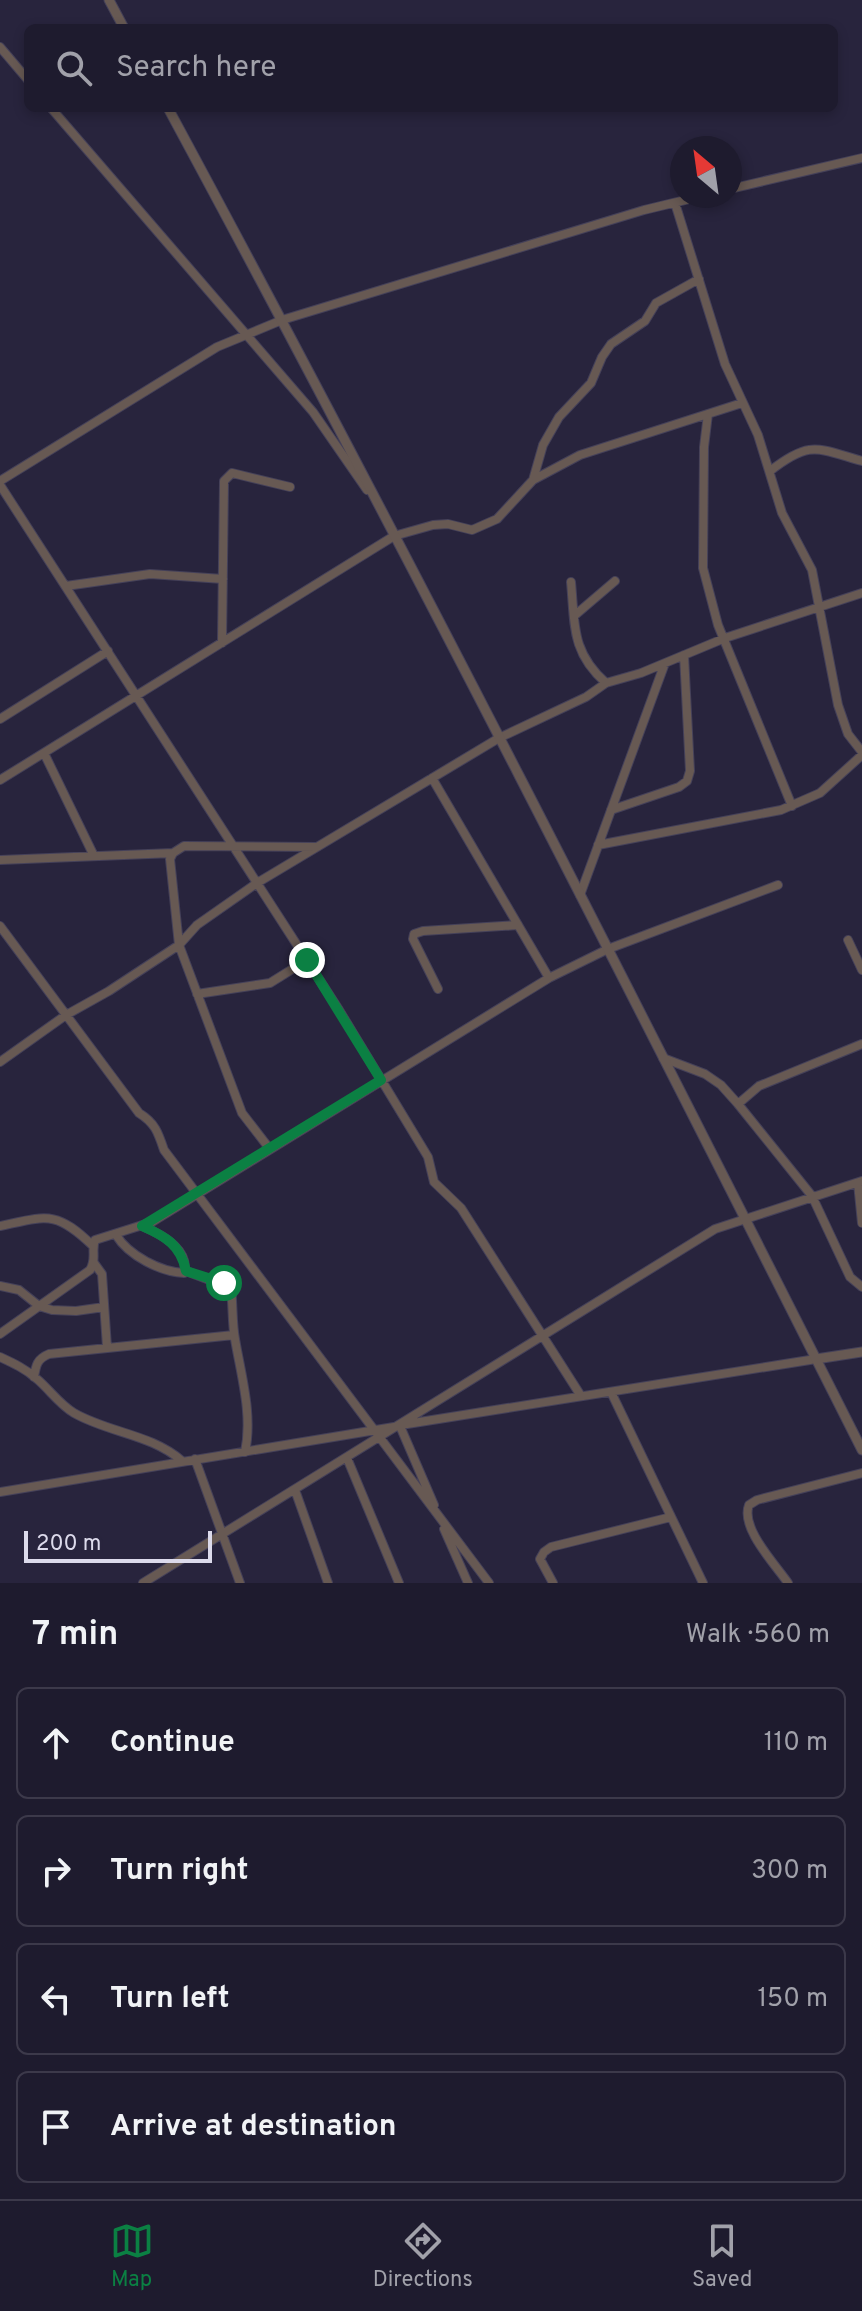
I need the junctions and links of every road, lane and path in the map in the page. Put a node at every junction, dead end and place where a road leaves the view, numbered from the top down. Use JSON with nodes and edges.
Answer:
{"nodes":[{"id":1,"x":109,"y":0,"type":"edge"},
{"id":2,"x":122,"y":24,"type":"edge"},
{"id":3,"x":0,"y":47,"type":"edge"},
{"id":4,"x":24,"y":75,"type":"edge"},
{"id":5,"x":54,"y":112,"type":"edge"},
{"id":6,"x":170,"y":112,"type":"edge"},
{"id":7,"x":862,"y":158,"type":"edge"},
{"id":8,"x":742,"y":186,"type":"edge"},
{"id":9,"x":670,"y":204,"type":"edge"},
{"id":10,"x":677,"y":208,"type":"edge"},
{"id":11,"x":699,"y":279,"type":"junction"},
{"id":12,"x":282,"y":320,"type":"junction"},
{"id":13,"x":246,"y":334,"type":"junction"},
{"id":14,"x":742,"y":403,"type":"junction"},
{"id":15,"x":708,"y":414,"type":"junction"},
{"id":16,"x":862,"y":461,"type":"edge"},
{"id":17,"x":770,"y":471,"type":"junction"},
{"id":18,"x":533,"y":480,"type":"junction"},
{"id":19,"x":0,"y":483,"type":"edge"},
{"id":20,"x":290,"y":487,"type":"dead end"},
{"id":21,"x":381,"y":511,"type":"junction"},
{"id":22,"x":394,"y":536,"type":"junction"},
{"id":23,"x":223,"y":579,"type":"junction"},
{"id":24,"x":615,"y":581,"type":"dead end"},
{"id":25,"x":571,"y":582,"type":"dead end"},
{"id":26,"x":66,"y":586,"type":"junction"},
{"id":27,"x":862,"y":593,"type":"edge"},
{"id":28,"x":819,"y":605,"type":"junction"},
{"id":29,"x":574,"y":616,"type":"junction"},
{"id":30,"x":725,"y":638,"type":"junction"},
{"id":31,"x":222,"y":643,"type":"junction"},
{"id":32,"x":108,"y":651,"type":"junction"},
{"id":33,"x":684,"y":655,"type":"junction"},
{"id":34,"x":665,"y":663,"type":"junction"},
{"id":35,"x":606,"y":683,"type":"junction"},
{"id":36,"x":137,"y":696,"type":"junction"},
{"id":37,"x":0,"y":719,"type":"edge"},
{"id":38,"x":499,"y":738,"type":"junction"},
{"id":39,"x":44,"y":753,"type":"junction"},
{"id":40,"x":862,"y":754,"type":"edge"},
{"id":41,"x":432,"y":778,"type":"junction"},
{"id":42,"x":0,"y":780,"type":"edge"},
{"id":43,"x":792,"y":806,"type":"junction"},
{"id":44,"x":611,"y":810,"type":"junction"},
{"id":45,"x":598,"y":845,"type":"junction"},
{"id":46,"x":233,"y":846,"type":"junction"},
{"id":47,"x":318,"y":847,"type":"junction"},
{"id":48,"x":173,"y":853,"type":"junction"},
{"id":49,"x":94,"y":856,"type":"junction"},
{"id":50,"x":0,"y":860,"type":"edge"},
{"id":51,"x":257,"y":883,"type":"junction"},
{"id":52,"x":778,"y":885,"type":"dead end"},
{"id":53,"x":580,"y":895,"type":"junction"},
{"id":54,"x":518,"y":925,"type":"junction"},
{"id":55,"x":0,"y":926,"type":"edge"},
{"id":56,"x":848,"y":940,"type":"dead end"},
{"id":57,"x":179,"y":945,"type":"junction"},
{"id":58,"x":608,"y":949,"type":"junction"},
{"id":59,"x":307,"y":960,"type":"junction"},
{"id":60,"x":862,"y":970,"type":"edge"},
{"id":61,"x":549,"y":978,"type":"junction"},
{"id":62,"x":438,"y":989,"type":"dead end"},
{"id":63,"x":197,"y":994,"type":"junction"},
{"id":64,"x":66,"y":1015,"type":"junction"},
{"id":65,"x":862,"y":1044,"type":"edge"},
{"id":66,"x":663,"y":1058,"type":"junction"},
{"id":67,"x":0,"y":1062,"type":"edge"},
{"id":68,"x":381,"y":1080,"type":"junction"},
{"id":69,"x":738,"y":1104,"type":"junction"},
{"id":70,"x":269,"y":1148,"type":"junction"},
{"id":71,"x":860,"y":1182,"type":"edge"},
{"id":72,"x":198,"y":1192,"type":"junction"},
{"id":73,"x":812,"y":1196,"type":"junction"},
{"id":74,"x":744,"y":1218,"type":"junction"},
{"id":75,"x":862,"y":1223,"type":"edge"},
{"id":76,"x":0,"y":1226,"type":"edge"},
{"id":77,"x":142,"y":1226,"type":"junction"},
{"id":78,"x":116,"y":1235,"type":"junction"},
{"id":79,"x":93,"y":1246,"type":"junction"},
{"id":80,"x":94,"y":1263,"type":"junction"},
{"id":81,"x":186,"y":1271,"type":"junction"},
{"id":82,"x":0,"y":1286,"type":"edge"},
{"id":83,"x":862,"y":1287,"type":"edge"},
{"id":84,"x":39,"y":1306,"type":"junction"},
{"id":85,"x":104,"y":1307,"type":"junction"},
{"id":86,"x":0,"y":1334,"type":"edge"},
{"id":87,"x":234,"y":1335,"type":"junction"},
{"id":88,"x":543,"y":1337,"type":"junction"},
{"id":89,"x":107,"y":1347,"type":"junction"},
{"id":90,"x":862,"y":1352,"type":"edge"},
{"id":91,"x":0,"y":1357,"type":"edge"},
{"id":92,"x":816,"y":1359,"type":"junction"},
{"id":93,"x":34,"y":1377,"type":"junction"},
{"id":94,"x":611,"y":1392,"type":"junction"},
{"id":95,"x":581,"y":1396,"type":"junction"},
{"id":96,"x":400,"y":1426,"type":"junction"},
{"id":97,"x":374,"y":1430,"type":"junction"},
{"id":98,"x":380,"y":1438,"type":"junction"},
{"id":99,"x":862,"y":1450,"type":"edge"},
{"id":100,"x":245,"y":1452,"type":"junction"},
{"id":101,"x":347,"y":1458,"type":"junction"},
{"id":102,"x":195,"y":1459,"type":"junction"},
{"id":103,"x":182,"y":1461,"type":"junction"},
{"id":104,"x":862,"y":1473,"type":"edge"},
{"id":105,"x":295,"y":1490,"type":"junction"},
{"id":106,"x":0,"y":1492,"type":"edge"},
{"id":107,"x":439,"y":1517,"type":"junction"},
{"id":108,"x":671,"y":1517,"type":"junction"},
{"id":109,"x":222,"y":1534,"type":"junction"},
{"id":110,"x":465,"y":1582,"type":"edge"},
{"id":111,"x":143,"y":1583,"type":"edge"},
{"id":112,"x":240,"y":1583,"type":"edge"},
{"id":113,"x":328,"y":1583,"type":"edge"},
{"id":114,"x":399,"y":1583,"type":"edge"},
{"id":115,"x":489,"y":1583,"type":"edge"},
{"id":116,"x":553,"y":1583,"type":"edge"},
{"id":117,"x":703,"y":1583,"type":"edge"},
{"id":118,"x":788,"y":1583,"type":"edge"}],
"edges":[{"from":1,"to":2,"type":"street"},
{"from":3,"to":4,"type":"street"},
{"from":5,"to":13,"type":"street"},
{"from":6,"to":12,"type":"street"},
{"from":7,"to":8,"type":"street"},
{"from":9,"to":12,"type":"street"},
{"from":10,"to":11,"type":"street"},
{"from":11,"to":14,"type":"street"},
{"from":11,"to":18,"type":"street"},
{"from":12,"to":13,"type":"street"},
{"from":12,"to":21,"type":"street"},
{"from":13,"to":19,"type":"street"},
{"from":13,"to":21,"type":"street"},
{"from":14,"to":15,"type":"street"},
{"from":14,"to":17,"type":"street"},
{"from":15,"to":18,"type":"street"},
{"from":15,"to":30,"type":"street"},
{"from":16,"to":17,"type":"street"},
{"from":17,"to":28,"type":"street"},
{"from":18,"to":22,"type":"street"},
{"from":19,"to":26,"type":"street"},
{"from":20,"to":23,"type":"street"},
{"from":21,"to":22,"type":"street"},
{"from":22,"to":31,"type":"street"},
{"from":22,"to":38,"type":"street"},
{"from":23,"to":26,"type":"street"},
{"from":23,"to":31,"type":"street"},
{"from":24,"to":29,"type":"street"},
{"from":25,"to":29,"type":"street"},
{"from":26,"to":32,"type":"street"},
{"from":27,"to":28,"type":"street"},
{"from":28,"to":30,"type":"street"},
{"from":28,"to":40,"type":"street"},
{"from":29,"to":35,"type":"street"},
{"from":30,"to":33,"type":"street"},
{"from":30,"to":43,"type":"street"},
{"from":31,"to":36,"type":"street"},
{"from":32,"to":36,"type":"street"},
{"from":32,"to":37,"type":"street"},
{"from":33,"to":34,"type":"street"},
{"from":33,"to":44,"type":"street"},
{"from":34,"to":35,"type":"street"},
{"from":34,"to":44,"type":"street"},
{"from":35,"to":38,"type":"street"},
{"from":36,"to":39,"type":"street"},
{"from":36,"to":46,"type":"street"},
{"from":38,"to":41,"type":"street"},
{"from":38,"to":53,"type":"street"},
{"from":39,"to":42,"type":"street"},
{"from":39,"to":49,"type":"street"},
{"from":40,"to":43,"type":"street"},
{"from":41,"to":47,"type":"street"},
{"from":41,"to":54,"type":"street"},
{"from":43,"to":45,"type":"street"},
{"from":44,"to":45,"type":"street"},
{"from":45,"to":53,"type":"street"},
{"from":46,"to":47,"type":"street"},
{"from":46,"to":48,"type":"street"},
{"from":46,"to":51,"type":"street"},
{"from":47,"to":51,"type":"street"},
{"from":48,"to":49,"type":"street"},
{"from":48,"to":57,"type":"street"},
{"from":49,"to":50,"type":"street"},
{"from":51,"to":57,"type":"street"},
{"from":51,"to":59,"type":"street"},
{"from":52,"to":58,"type":"street"},
{"from":53,"to":58,"type":"street"},
{"from":54,"to":61,"type":"street"},
{"from":54,"to":62,"type":"street"},
{"from":55,"to":64,"type":"street"},
{"from":56,"to":60,"type":"street"},
{"from":57,"to":63,"type":"street"},
{"from":57,"to":64,"type":"street"},
{"from":58,"to":61,"type":"street"},
{"from":58,"to":66,"type":"street"},
{"from":59,"to":63,"type":"street"},
{"from":59,"to":68,"type":"street"},
{"from":61,"to":68,"type":"street"},
{"from":63,"to":70,"type":"street"},
{"from":64,"to":67,"type":"street"},
{"from":64,"to":72,"type":"street"},
{"from":65,"to":69,"type":"street"},
{"from":66,"to":69,"type":"street"},
{"from":66,"to":74,"type":"street"},
{"from":68,"to":70,"type":"street"},
{"from":68,"to":88,"type":"street"},
{"from":69,"to":73,"type":"street"},
{"from":70,"to":72,"type":"street"},
{"from":71,"to":73,"type":"street"},
{"from":71,"to":75,"type":"street"},
{"from":72,"to":77,"type":"street"},
{"from":72,"to":97,"type":"street"},
{"from":73,"to":74,"type":"street"},
{"from":73,"to":83,"type":"street"},
{"from":74,"to":88,"type":"street"},
{"from":74,"to":92,"type":"street"},
{"from":76,"to":79,"type":"street"},
{"from":77,"to":78,"type":"street"},
{"from":77,"to":81,"type":"street"},
{"from":78,"to":79,"type":"street"},
{"from":78,"to":81,"type":"street"},
{"from":79,"to":80,"type":"street"},
{"from":80,"to":84,"type":"street"},
{"from":80,"to":85,"type":"street"},
{"from":81,"to":87,"type":"street"},
{"from":82,"to":84,"type":"street"},
{"from":84,"to":85,"type":"street"},
{"from":84,"to":86,"type":"street"},
{"from":85,"to":89,"type":"street"},
{"from":87,"to":89,"type":"street"},
{"from":87,"to":100,"type":"street"},
{"from":88,"to":95,"type":"street"},
{"from":88,"to":96,"type":"street"},
{"from":89,"to":93,"type":"street"},
{"from":90,"to":92,"type":"street"},
{"from":91,"to":93,"type":"street"},
{"from":92,"to":94,"type":"street"},
{"from":92,"to":99,"type":"street"},
{"from":93,"to":103,"type":"street"},
{"from":94,"to":95,"type":"street"},
{"from":94,"to":108,"type":"street"},
{"from":95,"to":96,"type":"street"},
{"from":96,"to":97,"type":"street"},
{"from":96,"to":98,"type":"street"},
{"from":96,"to":107,"type":"street"},
{"from":97,"to":98,"type":"street"},
{"from":97,"to":100,"type":"street"},
{"from":98,"to":101,"type":"street"},
{"from":98,"to":107,"type":"street"},
{"from":100,"to":102,"type":"street"},
{"from":101,"to":105,"type":"street"},
{"from":101,"to":114,"type":"street"},
{"from":102,"to":103,"type":"street"},
{"from":102,"to":109,"type":"street"},
{"from":103,"to":106,"type":"street"},
{"from":104,"to":118,"type":"street"},
{"from":105,"to":109,"type":"street"},
{"from":105,"to":113,"type":"street"},
{"from":107,"to":110,"type":"street"},
{"from":107,"to":115,"type":"street"},
{"from":108,"to":116,"type":"street"},
{"from":108,"to":117,"type":"street"},
{"from":109,"to":111,"type":"street"},
{"from":109,"to":112,"type":"street"}]}
